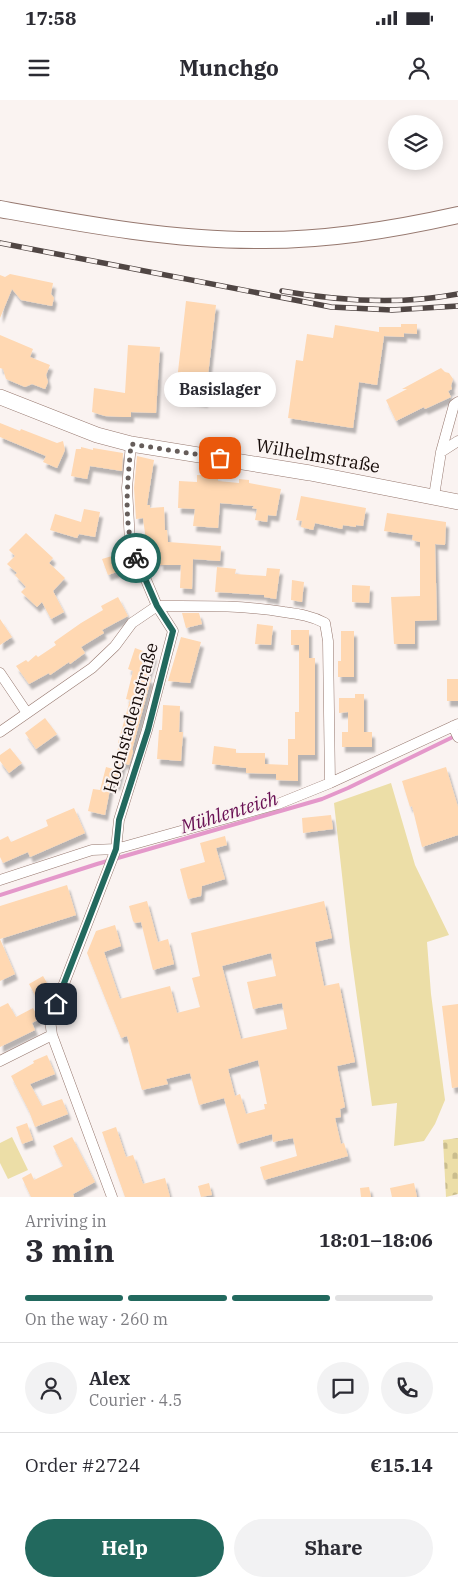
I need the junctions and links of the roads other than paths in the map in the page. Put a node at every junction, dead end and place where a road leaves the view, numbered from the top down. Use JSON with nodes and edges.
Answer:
{"nodes":[{"id":1,"x":0,"y":210,"type":"edge"},
{"id":2,"x":458,"y":215,"type":"edge"},
{"id":3,"x":0,"y":397,"type":"edge"},
{"id":4,"x":458,"y":402,"type":"edge"},
{"id":5,"x":458,"y":441,"type":"edge"},
{"id":6,"x":131,"y":444,"type":"junction"},
{"id":7,"x":441,"y":452,"type":"junction"},
{"id":8,"x":434,"y":496,"type":"junction"},
{"id":9,"x":458,"y":502,"type":"edge"},
{"id":10,"x":157,"y":606,"type":"junction"},
{"id":11,"x":0,"y":673,"type":"edge"},
{"id":12,"x":27,"y":713,"type":"junction"},
{"id":13,"x":456,"y":729,"type":"edge"},
{"id":14,"x":0,"y":732,"type":"edge"},
{"id":15,"x":330,"y":783,"type":"junction"},
{"id":16,"x":113,"y":856,"type":"junction"},
{"id":17,"x":0,"y":880,"type":"edge"},
{"id":18,"x":52,"y":1035,"type":"junction"},
{"id":19,"x":0,"y":1061,"type":"edge"},
{"id":20,"x":112,"y":1197,"type":"edge"}],
"edges":[{"from":1,"to":2,"type":"main road"},
{"from":3,"to":6,"type":"main road","name":"Wilhelmstraße"},
{"from":4,"to":7,"type":"street"},
{"from":5,"to":7,"type":"street"},
{"from":6,"to":8,"type":"main road","name":"Wilhelmstraße"},
{"from":6,"to":10,"type":"street","name":"Hochstadenstraße"},
{"from":7,"to":8,"type":"street"},
{"from":8,"to":9,"type":"main road","name":"Wilhelmstraße"},
{"from":10,"to":12,"type":"street"},
{"from":10,"to":15,"type":"street"},
{"from":10,"to":16,"type":"street","name":"Hochstadenstraße"},
{"from":11,"to":12,"type":"street"},
{"from":12,"to":14,"type":"street"},
{"from":13,"to":15,"type":"street"},
{"from":15,"to":16,"type":"street"},
{"from":16,"to":17,"type":"street"},
{"from":16,"to":18,"type":"street","name":"Hochstadenstraße"},
{"from":18,"to":19,"type":"street"},
{"from":18,"to":20,"type":"street","name":"Hochstadenstraße"}]}
